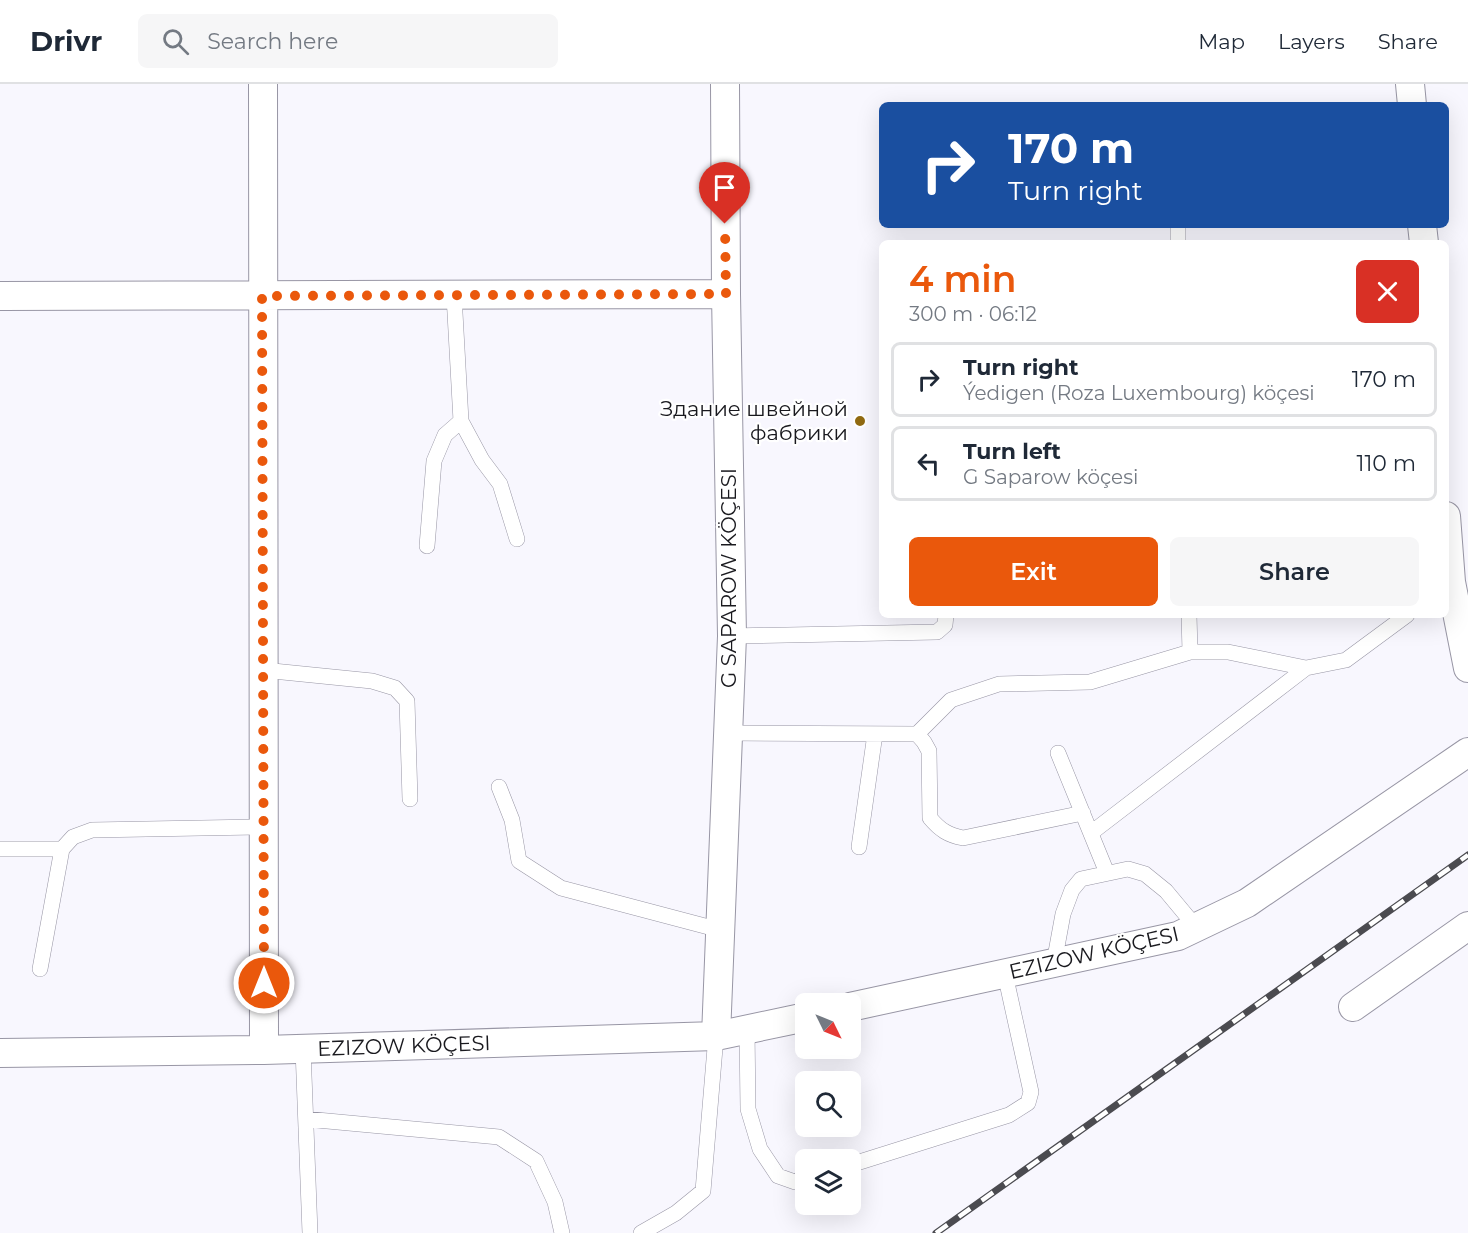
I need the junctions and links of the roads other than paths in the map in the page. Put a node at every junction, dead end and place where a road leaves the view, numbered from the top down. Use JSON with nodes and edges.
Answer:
{"nodes":[{"id":1,"x":263,"y":84,"type":"edge"},
{"id":2,"x":725,"y":84,"type":"edge"},
{"id":3,"x":1410,"y":84,"type":"edge"},
{"id":4,"x":1412,"y":102,"type":"edge"},
{"id":5,"x":726,"y":294,"type":"junction"},
{"id":6,"x":454,"y":295,"type":"junction"},
{"id":7,"x":0,"y":296,"type":"edge"},
{"id":8,"x":262,"y":296,"type":"junction"},
{"id":9,"x":461,"y":421,"type":"junction"},
{"id":10,"x":1449,"y":537,"type":"edge"},
{"id":11,"x":518,"y":539,"type":"dead end"},
{"id":12,"x":427,"y":546,"type":"dead end"},
{"id":13,"x":1455,"y":580,"type":"edge"},
{"id":14,"x":946,"y":618,"type":"edge"},
{"id":15,"x":1189,"y":618,"type":"edge"},
{"id":16,"x":1403,"y":618,"type":"edge"},
{"id":17,"x":732,"y":636,"type":"junction"},
{"id":18,"x":1190,"y":651,"type":"junction"},
{"id":19,"x":1306,"y":668,"type":"junction"},
{"id":20,"x":1468,"y":668,"type":"edge"},
{"id":21,"x":263,"y":670,"type":"junction"},
{"id":22,"x":728,"y":733,"type":"junction"},
{"id":23,"x":875,"y":734,"type":"junction"},
{"id":24,"x":917,"y":734,"type":"junction"},
{"id":25,"x":1059,"y":753,"type":"dead end"},
{"id":26,"x":1468,"y":753,"type":"edge"},
{"id":27,"x":499,"y":788,"type":"dead end"},
{"id":28,"x":410,"y":799,"type":"dead end"},
{"id":29,"x":1083,"y":813,"type":"junction"},
{"id":30,"x":263,"y":827,"type":"junction"},
{"id":31,"x":1090,"y":833,"type":"junction"},
{"id":32,"x":859,"y":847,"type":"dead end"},
{"id":33,"x":0,"y":849,"type":"edge"},
{"id":34,"x":62,"y":849,"type":"junction"},
{"id":35,"x":1107,"y":873,"type":"junction"},
{"id":36,"x":1468,"y":926,"type":"edge"},
{"id":37,"x":1196,"y":927,"type":"junction"},
{"id":38,"x":720,"y":930,"type":"junction"},
{"id":39,"x":1054,"y":963,"type":"junction"},
{"id":40,"x":40,"y":969,"type":"dead end"},
{"id":41,"x":1005,"y":974,"type":"junction"},
{"id":42,"x":861,"y":1005,"type":"edge"},
{"id":43,"x":1353,"y":1007,"type":"dead end"},
{"id":44,"x":795,"y":1019,"type":"edge"},
{"id":45,"x":747,"y":1029,"type":"junction"},
{"id":46,"x":716,"y":1036,"type":"junction"},
{"id":47,"x":303,"y":1049,"type":"junction"},
{"id":48,"x":264,"y":1050,"type":"junction"},
{"id":49,"x":0,"y":1053,"type":"edge"},
{"id":50,"x":306,"y":1119,"type":"junction"},
{"id":51,"x":861,"y":1162,"type":"edge"},
{"id":52,"x":795,"y":1182,"type":"edge"},
{"id":53,"x":310,"y":1233,"type":"edge"},
{"id":54,"x":562,"y":1233,"type":"edge"},
{"id":55,"x":641,"y":1233,"type":"edge"}],
"edges":[{"from":1,"to":8,"type":"street"},
{"from":2,"to":5,"type":"street","name":"G SAPAROW KÖÇESI"},
{"from":3,"to":4,"type":"street"},
{"from":5,"to":6,"type":"street"},
{"from":5,"to":17,"type":"street","name":"G SAPAROW KÖÇESI"},
{"from":6,"to":8,"type":"street"},
{"from":6,"to":9,"type":"lane"},
{"from":7,"to":8,"type":"street"},
{"from":8,"to":21,"type":"street"},
{"from":9,"to":11,"type":"lane"},
{"from":9,"to":12,"type":"lane"},
{"from":10,"to":13,"type":"street"},
{"from":13,"to":20,"type":"street"},
{"from":14,"to":17,"type":"lane"},
{"from":15,"to":18,"type":"lane"},
{"from":16,"to":19,"type":"lane"},
{"from":17,"to":22,"type":"street","name":"G SAPAROW KÖÇESI"},
{"from":18,"to":19,"type":"lane"},
{"from":18,"to":24,"type":"lane"},
{"from":19,"to":31,"type":"lane"},
{"from":21,"to":28,"type":"lane"},
{"from":21,"to":30,"type":"street"},
{"from":22,"to":23,"type":"lane"},
{"from":22,"to":38,"type":"street","name":"G SAPAROW KÖÇESI"},
{"from":23,"to":24,"type":"lane"},
{"from":23,"to":32,"type":"lane"},
{"from":24,"to":29,"type":"lane"},
{"from":25,"to":29,"type":"lane"},
{"from":26,"to":37,"type":"street","name":"EZIZOW KÖÇESI"},
{"from":27,"to":38,"type":"lane"},
{"from":29,"to":31,"type":"lane"},
{"from":30,"to":34,"type":"lane"},
{"from":30,"to":48,"type":"street"},
{"from":31,"to":35,"type":"lane"},
{"from":33,"to":34,"type":"lane"},
{"from":34,"to":40,"type":"lane"},
{"from":35,"to":37,"type":"lane"},
{"from":35,"to":39,"type":"lane"},
{"from":36,"to":43,"type":"street"},
{"from":37,"to":39,"type":"street","name":"EZIZOW KÖÇESI"},
{"from":38,"to":46,"type":"street","name":"G SAPAROW KÖÇESI"},
{"from":39,"to":41,"type":"street","name":"EZIZOW KÖÇESI"},
{"from":41,"to":42,"type":"street","name":"EZIZOW KÖÇESI"},
{"from":41,"to":51,"type":"lane"},
{"from":44,"to":45,"type":"street","name":"EZIZOW KÖÇESI"},
{"from":45,"to":46,"type":"street","name":"EZIZOW KÖÇESI"},
{"from":45,"to":52,"type":"lane"},
{"from":46,"to":47,"type":"street","name":"EZIZOW KÖÇESI"},
{"from":46,"to":55,"type":"lane"},
{"from":47,"to":48,"type":"street","name":"EZIZOW KÖÇESI"},
{"from":47,"to":50,"type":"lane"},
{"from":48,"to":49,"type":"street","name":"EZIZOW KÖÇESI"},
{"from":50,"to":53,"type":"lane"},
{"from":50,"to":54,"type":"lane"}]}
